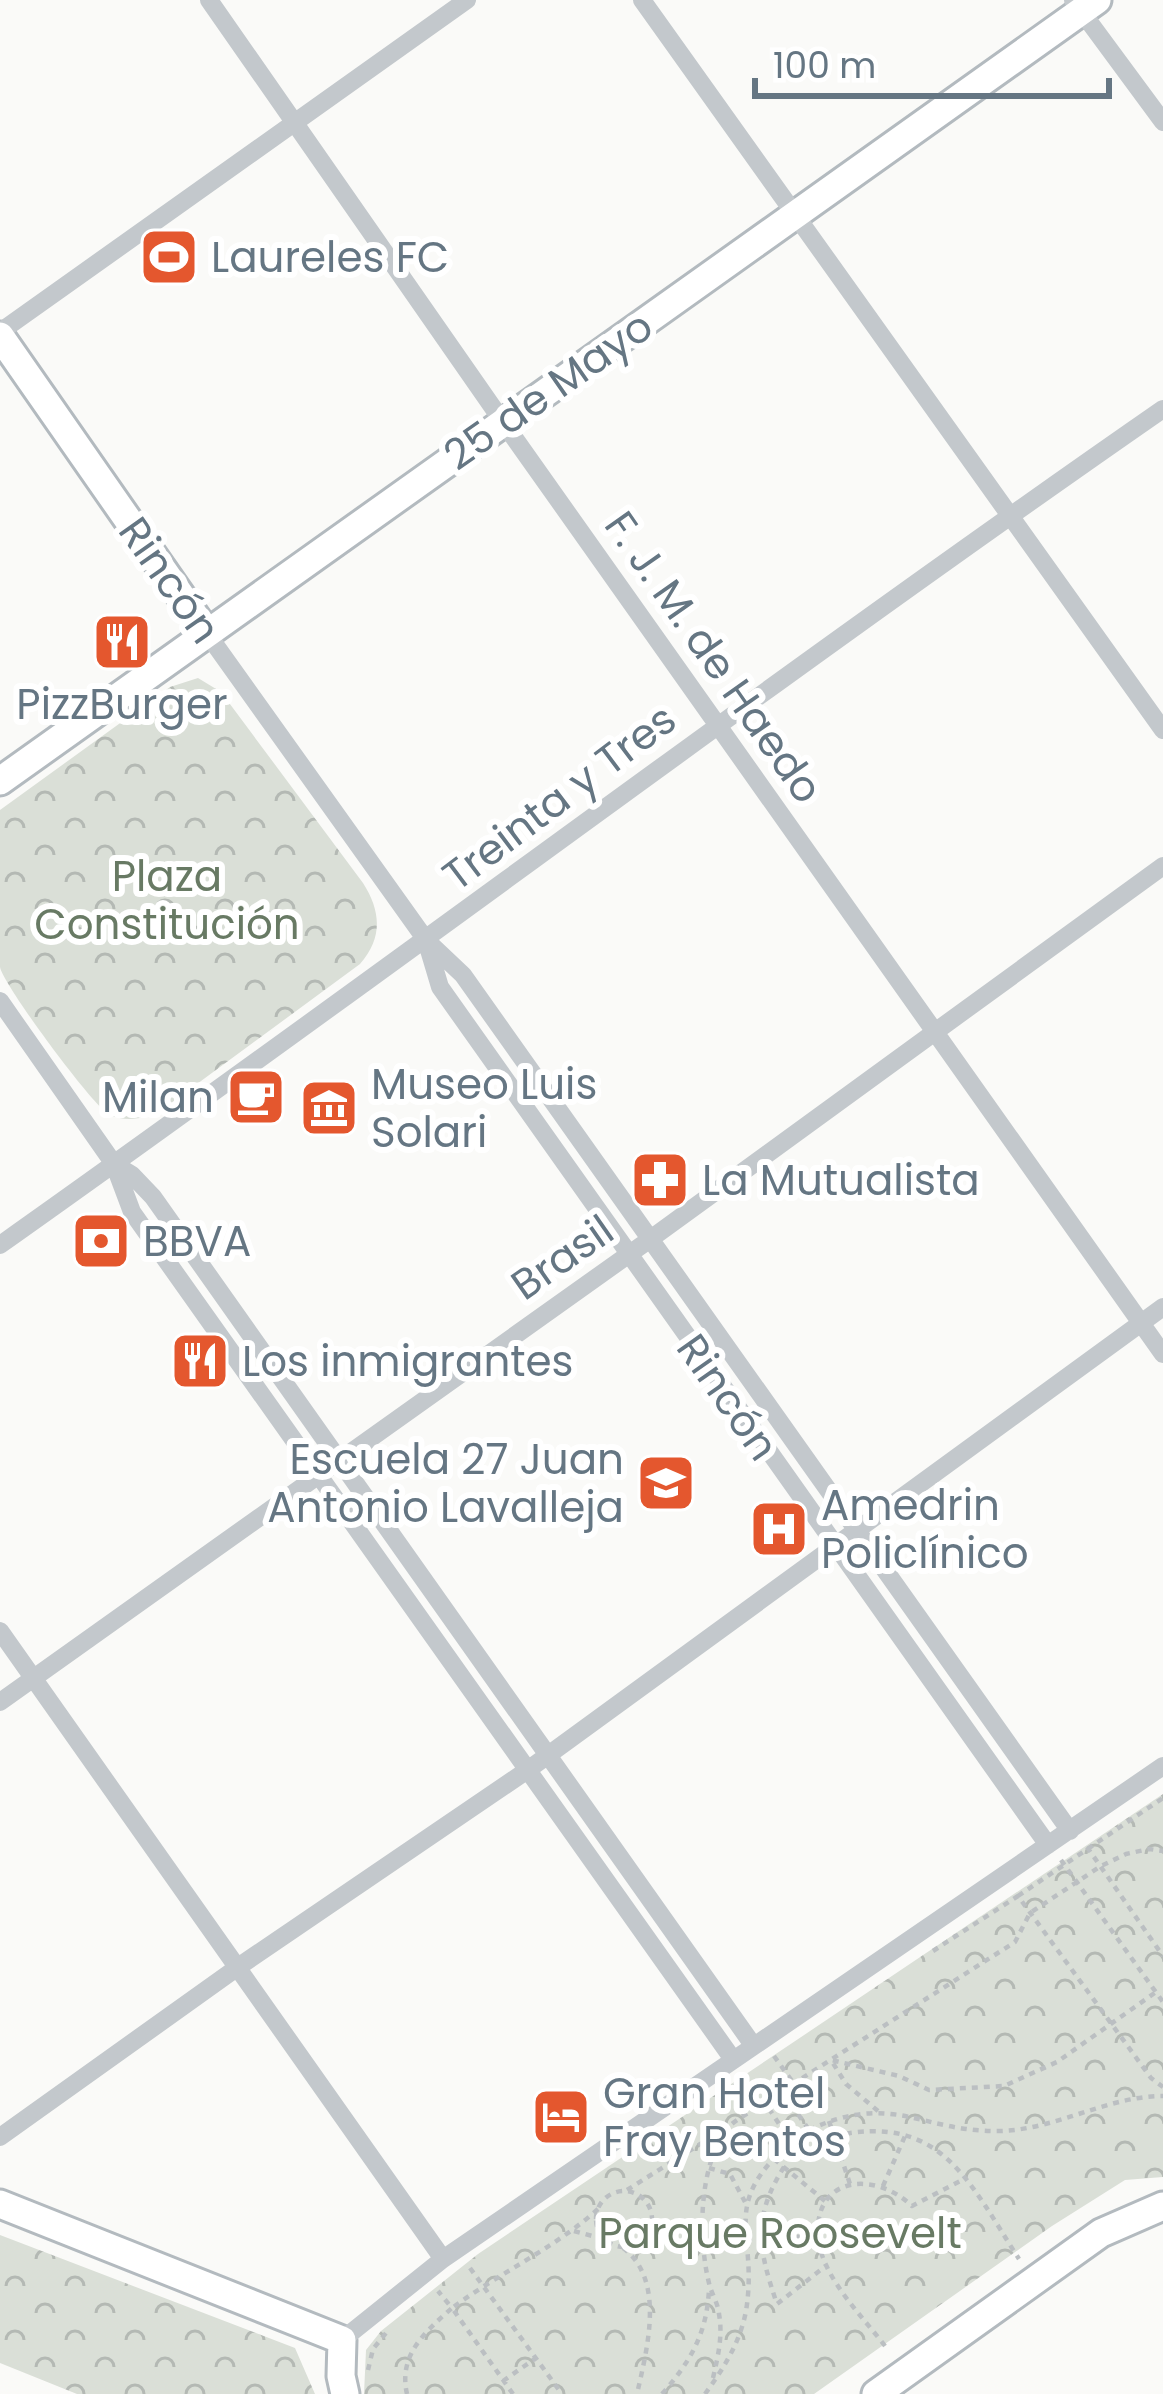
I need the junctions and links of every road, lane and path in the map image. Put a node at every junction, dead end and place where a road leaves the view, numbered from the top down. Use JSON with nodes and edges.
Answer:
{"nodes":[{"id":1,"x":209,"y":0,"type":"edge"},
{"id":2,"x":467,"y":0,"type":"edge"},
{"id":3,"x":642,"y":0,"type":"edge"},
{"id":4,"x":1084,"y":4,"type":"edge"},
{"id":5,"x":293,"y":121,"type":"junction"},
{"id":6,"x":1163,"y":122,"type":"edge"},
{"id":7,"x":796,"y":213,"type":"junction"},
{"id":8,"x":0,"y":334,"type":"edge"},
{"id":9,"x":1163,"y":409,"type":"edge"},
{"id":10,"x":503,"y":422,"type":"junction"},
{"id":11,"x":1008,"y":517,"type":"junction"},
{"id":12,"x":206,"y":632,"type":"junction"},
{"id":13,"x":717,"y":724,"type":"junction"},
{"id":14,"x":1163,"y":730,"type":"edge"},
{"id":15,"x":0,"y":781,"type":"edge"},
{"id":16,"x":1163,"y":866,"type":"edge"},
{"id":17,"x":426,"y":940,"type":"junction"},
{"id":18,"x":0,"y":1001,"type":"edge"},
{"id":19,"x":935,"y":1028,"type":"junction"},
{"id":20,"x":114,"y":1164,"type":"junction"},
{"id":21,"x":649,"y":1240,"type":"junction"},
{"id":22,"x":0,"y":1245,"type":"edge"},
{"id":23,"x":628,"y":1255,"type":"junction"},
{"id":24,"x":1163,"y":1307,"type":"edge"},
{"id":25,"x":1140,"y":1322,"type":"junction"},
{"id":26,"x":1163,"y":1354,"type":"edge"},
{"id":27,"x":337,"y":1460,"type":"junction"},
{"id":28,"x":318,"y":1474,"type":"junction"},
{"id":29,"x":857,"y":1532,"type":"junction"},
{"id":30,"x":835,"y":1548,"type":"junction"},
{"id":31,"x":0,"y":1631,"type":"edge"},
{"id":32,"x":34,"y":1678,"type":"junction"},
{"id":33,"x":0,"y":1702,"type":"edge"},
{"id":34,"x":548,"y":1756,"type":"junction"},
{"id":35,"x":1163,"y":1766,"type":"edge"},
{"id":36,"x":529,"y":1769,"type":"junction"},
{"id":37,"x":1163,"y":1798,"type":"edge"},
{"id":38,"x":1070,"y":1831,"type":"junction"},
{"id":39,"x":1048,"y":1845,"type":"junction"},
{"id":40,"x":1088,"y":1849,"type":"junction"},
{"id":41,"x":1163,"y":1851,"type":"edge"},
{"id":42,"x":1064,"y":1864,"type":"junction"},
{"id":43,"x":1101,"y":1866,"type":"junction"},
{"id":44,"x":1077,"y":1883,"type":"junction"},
{"id":45,"x":1018,"y":1896,"type":"junction"},
{"id":46,"x":1030,"y":1912,"type":"junction"},
{"id":47,"x":930,"y":1954,"type":"dead end"},
{"id":48,"x":1163,"y":1956,"type":"edge"},
{"id":49,"x":238,"y":1967,"type":"junction"},
{"id":50,"x":1156,"y":1992,"type":"junction"},
{"id":51,"x":1163,"y":2002,"type":"edge"},
{"id":52,"x":1111,"y":2022,"type":"junction"},
{"id":53,"x":753,"y":2045,"type":"junction"},
{"id":54,"x":732,"y":2058,"type":"junction"},
{"id":55,"x":831,"y":2060,"type":"junction"},
{"id":56,"x":761,"y":2065,"type":"dead end"},
{"id":57,"x":748,"y":2074,"type":"dead end"},
{"id":58,"x":793,"y":2083,"type":"junction"},
{"id":59,"x":782,"y":2091,"type":"junction"},
{"id":60,"x":1163,"y":2092,"type":"edge"},
{"id":61,"x":764,"y":2102,"type":"junction"},
{"id":62,"x":752,"y":2110,"type":"junction"},
{"id":63,"x":878,"y":2111,"type":"junction"},
{"id":64,"x":829,"y":2121,"type":"junction"},
{"id":65,"x":729,"y":2126,"type":"junction"},
{"id":66,"x":809,"y":2130,"type":"junction"},
{"id":67,"x":906,"y":2135,"type":"junction"},
{"id":68,"x":834,"y":2136,"type":"junction"},
{"id":69,"x":0,"y":2137,"type":"edge"},
{"id":70,"x":790,"y":2142,"type":"junction"},
{"id":71,"x":773,"y":2157,"type":"junction"},
{"id":72,"x":784,"y":2167,"type":"junction"},
{"id":73,"x":709,"y":2168,"type":"junction"},
{"id":74,"x":966,"y":2178,"type":"junction"},
{"id":75,"x":850,"y":2184,"type":"junction"},
{"id":76,"x":883,"y":2186,"type":"junction"},
{"id":77,"x":626,"y":2191,"type":"junction"},
{"id":78,"x":825,"y":2201,"type":"junction"},
{"id":79,"x":0,"y":2204,"type":"edge"},
{"id":80,"x":746,"y":2205,"type":"junction"},
{"id":81,"x":1163,"y":2206,"type":"edge"},
{"id":82,"x":598,"y":2209,"type":"junction"},
{"id":83,"x":574,"y":2230,"type":"junction"},
{"id":84,"x":819,"y":2236,"type":"junction"},
{"id":85,"x":761,"y":2238,"type":"junction"},
{"id":86,"x":605,"y":2240,"type":"junction"},
{"id":87,"x":746,"y":2240,"type":"junction"},
{"id":88,"x":622,"y":2247,"type":"junction"},
{"id":89,"x":443,"y":2259,"type":"junction"},
{"id":90,"x":468,"y":2265,"type":"dead end"},
{"id":91,"x":827,"y":2265,"type":"junction"},
{"id":92,"x":1033,"y":2282,"type":"junction"},
{"id":93,"x":483,"y":2284,"type":"junction"},
{"id":94,"x":709,"y":2284,"type":"junction"},
{"id":95,"x":437,"y":2290,"type":"dead end"},
{"id":96,"x":452,"y":2308,"type":"junction"},
{"id":97,"x":391,"y":2327,"type":"dead end"},
{"id":98,"x":342,"y":2340,"type":"junction"},
{"id":99,"x":885,"y":2346,"type":"dead end"},
{"id":100,"x":536,"y":2358,"type":"junction"},
{"id":101,"x":368,"y":2369,"type":"dead end"},
{"id":102,"x":503,"y":2381,"type":"junction"},
{"id":103,"x":712,"y":2385,"type":"junction"},
{"id":104,"x":345,"y":2394,"type":"edge"},
{"id":105,"x":407,"y":2394,"type":"edge"},
{"id":106,"x":513,"y":2394,"type":"edge"},
{"id":107,"x":562,"y":2394,"type":"edge"},
{"id":108,"x":637,"y":2394,"type":"edge"},
{"id":109,"x":662,"y":2394,"type":"edge"},
{"id":110,"x":705,"y":2394,"type":"edge"},
{"id":111,"x":877,"y":2394,"type":"edge"}],
"edges":[{"from":1,"to":5,"type":"street","name":"F. J. M. de Haedo"},
{"from":2,"to":5,"type":"street"},
{"from":3,"to":7,"type":"street"},
{"from":4,"to":6,"type":"street"},
{"from":4,"to":7,"type":"street","name":"25 de Mayo"},
{"from":5,"to":8,"type":"street"},
{"from":5,"to":10,"type":"street","name":"F. J. M. de Haedo"},
{"from":7,"to":10,"type":"street","name":"25 de Mayo"},
{"from":7,"to":11,"type":"street"},
{"from":8,"to":12,"type":"street","name":"Rincón"},
{"from":9,"to":11,"type":"street","name":"Treinta y Tres"},
{"from":10,"to":12,"type":"street","name":"25 de Mayo"},
{"from":10,"to":13,"type":"street","name":"F. J. M. de Haedo"},
{"from":11,"to":13,"type":"street","name":"Treinta y Tres"},
{"from":11,"to":14,"type":"street"},
{"from":12,"to":15,"type":"street","name":"25 de Mayo"},
{"from":12,"to":17,"type":"street","name":"Rincón"},
{"from":13,"to":17,"type":"street","name":"Treinta y Tres"},
{"from":13,"to":19,"type":"street","name":"F. J. M. de Haedo"},
{"from":16,"to":19,"type":"street","name":"Brasil"},
{"from":17,"to":20,"type":"street","name":"Treinta y Tres"},
{"from":17,"to":21,"type":"street","name":"Rincón"},
{"from":17,"to":23,"type":"street","name":"Rincón"},
{"from":18,"to":20,"type":"street"},
{"from":19,"to":21,"type":"street","name":"Brasil"},
{"from":19,"to":25,"type":"street","name":"F. J. M. de Haedo"},
{"from":20,"to":22,"type":"street","name":"Treinta y Tres"},
{"from":20,"to":27,"type":"street"},
{"from":20,"to":28,"type":"street"},
{"from":21,"to":23,"type":"street","name":"Brasil"},
{"from":21,"to":29,"type":"street","name":"Rincón"},
{"from":23,"to":27,"type":"street","name":"Brasil"},
{"from":23,"to":30,"type":"street","name":"Rincón"},
{"from":24,"to":25,"type":"street"},
{"from":25,"to":26,"type":"street","name":"F. J. M. de Haedo"},
{"from":25,"to":29,"type":"street"},
{"from":27,"to":28,"type":"street","name":"Brasil"},
{"from":27,"to":34,"type":"street"},
{"from":28,"to":32,"type":"street","name":"Brasil"},
{"from":28,"to":36,"type":"street"},
{"from":29,"to":30,"type":"street"},
{"from":29,"to":38,"type":"street","name":"Rincón"},
{"from":30,"to":34,"type":"street"},
{"from":30,"to":39,"type":"street","name":"Rincón"},
{"from":31,"to":32,"type":"street"},
{"from":32,"to":33,"type":"street","name":"Brasil"},
{"from":32,"to":49,"type":"street"},
{"from":34,"to":36,"type":"street"},
{"from":34,"to":53,"type":"street"},
{"from":35,"to":38,"type":"street"},
{"from":36,"to":49,"type":"street"},
{"from":36,"to":54,"type":"street"},
{"from":37,"to":40,"type":"path"},
{"from":38,"to":39,"type":"street"},
{"from":38,"to":40,"type":"path"},
{"from":39,"to":42,"type":"path"},
{"from":39,"to":53,"type":"street"},
{"from":40,"to":42,"type":"path"},
{"from":40,"to":43,"type":"path"},
{"from":41,"to":43,"type":"path"},
{"from":42,"to":44,"type":"path"},
{"from":42,"to":45,"type":"path"},
{"from":43,"to":44,"type":"path"},
{"from":43,"to":48,"type":"path"},
{"from":44,"to":46,"type":"path"},
{"from":44,"to":50,"type":"path"},
{"from":45,"to":46,"type":"path"},
{"from":45,"to":47,"type":"path"},
{"from":46,"to":52,"type":"path"},
{"from":46,"to":55,"type":"path"},
{"from":49,"to":69,"type":"street"},
{"from":49,"to":89,"type":"street"},
{"from":50,"to":51,"type":"path"},
{"from":50,"to":52,"type":"path"},
{"from":52,"to":55,"type":"path"},
{"from":52,"to":60,"type":"path"},
{"from":53,"to":54,"type":"street"},
{"from":54,"to":89,"type":"street"},
{"from":55,"to":58,"type":"path"},
{"from":55,"to":63,"type":"path"},
{"from":56,"to":58,"type":"path"},
{"from":57,"to":62,"type":"path"},
{"from":58,"to":59,"type":"path"},
{"from":59,"to":61,"type":"path"},
{"from":59,"to":66,"type":"path"},
{"from":60,"to":63,"type":"path"},
{"from":61,"to":62,"type":"path"},
{"from":61,"to":70,"type":"path"},
{"from":62,"to":65,"type":"path"},
{"from":63,"to":64,"type":"path"},
{"from":64,"to":66,"type":"path"},
{"from":64,"to":68,"type":"path"},
{"from":65,"to":73,"type":"path"},
{"from":65,"to":77,"type":"path"},
{"from":66,"to":70,"type":"path"},
{"from":67,"to":68,"type":"path"},
{"from":67,"to":74,"type":"path"},
{"from":67,"to":76,"type":"path"},
{"from":68,"to":75,"type":"path"},
{"from":70,"to":71,"type":"path"},
{"from":71,"to":72,"type":"path"},
{"from":71,"to":80,"type":"path"},
{"from":72,"to":78,"type":"path"},
{"from":72,"to":85,"type":"path"},
{"from":73,"to":80,"type":"path"},
{"from":73,"to":94,"type":"path"},
{"from":74,"to":76,"type":"path"},
{"from":74,"to":92,"type":"path"},
{"from":75,"to":76,"type":"path"},
{"from":75,"to":78,"type":"path"},
{"from":77,"to":82,"type":"path"},
{"from":77,"to":88,"type":"path"},
{"from":78,"to":84,"type":"path"},
{"from":79,"to":98,"type":"street"},
{"from":80,"to":87,"type":"path"},
{"from":81,"to":92,"type":"street"},
{"from":82,"to":83,"type":"path"},
{"from":82,"to":86,"type":"path"},
{"from":83,"to":86,"type":"path"},
{"from":83,"to":93,"type":"path"},
{"from":84,"to":85,"type":"path"},
{"from":84,"to":91,"type":"path"},
{"from":85,"to":87,"type":"path"},
{"from":85,"to":91,"type":"path"},
{"from":86,"to":88,"type":"path"},
{"from":87,"to":103,"type":"path"},
{"from":88,"to":108,"type":"path"},
{"from":89,"to":98,"type":"street"},
{"from":90,"to":93,"type":"path"},
{"from":91,"to":99,"type":"path"},
{"from":92,"to":111,"type":"street"},
{"from":93,"to":96,"type":"path"},
{"from":93,"to":100,"type":"path"},
{"from":94,"to":103,"type":"path"},
{"from":94,"to":109,"type":"path"},
{"from":95,"to":96,"type":"path"},
{"from":96,"to":102,"type":"path"},
{"from":96,"to":105,"type":"path"},
{"from":97,"to":101,"type":"path"},
{"from":98,"to":104,"type":"street"},
{"from":100,"to":102,"type":"path"},
{"from":100,"to":107,"type":"path"},
{"from":102,"to":106,"type":"path"},
{"from":103,"to":110,"type":"path"}]}
